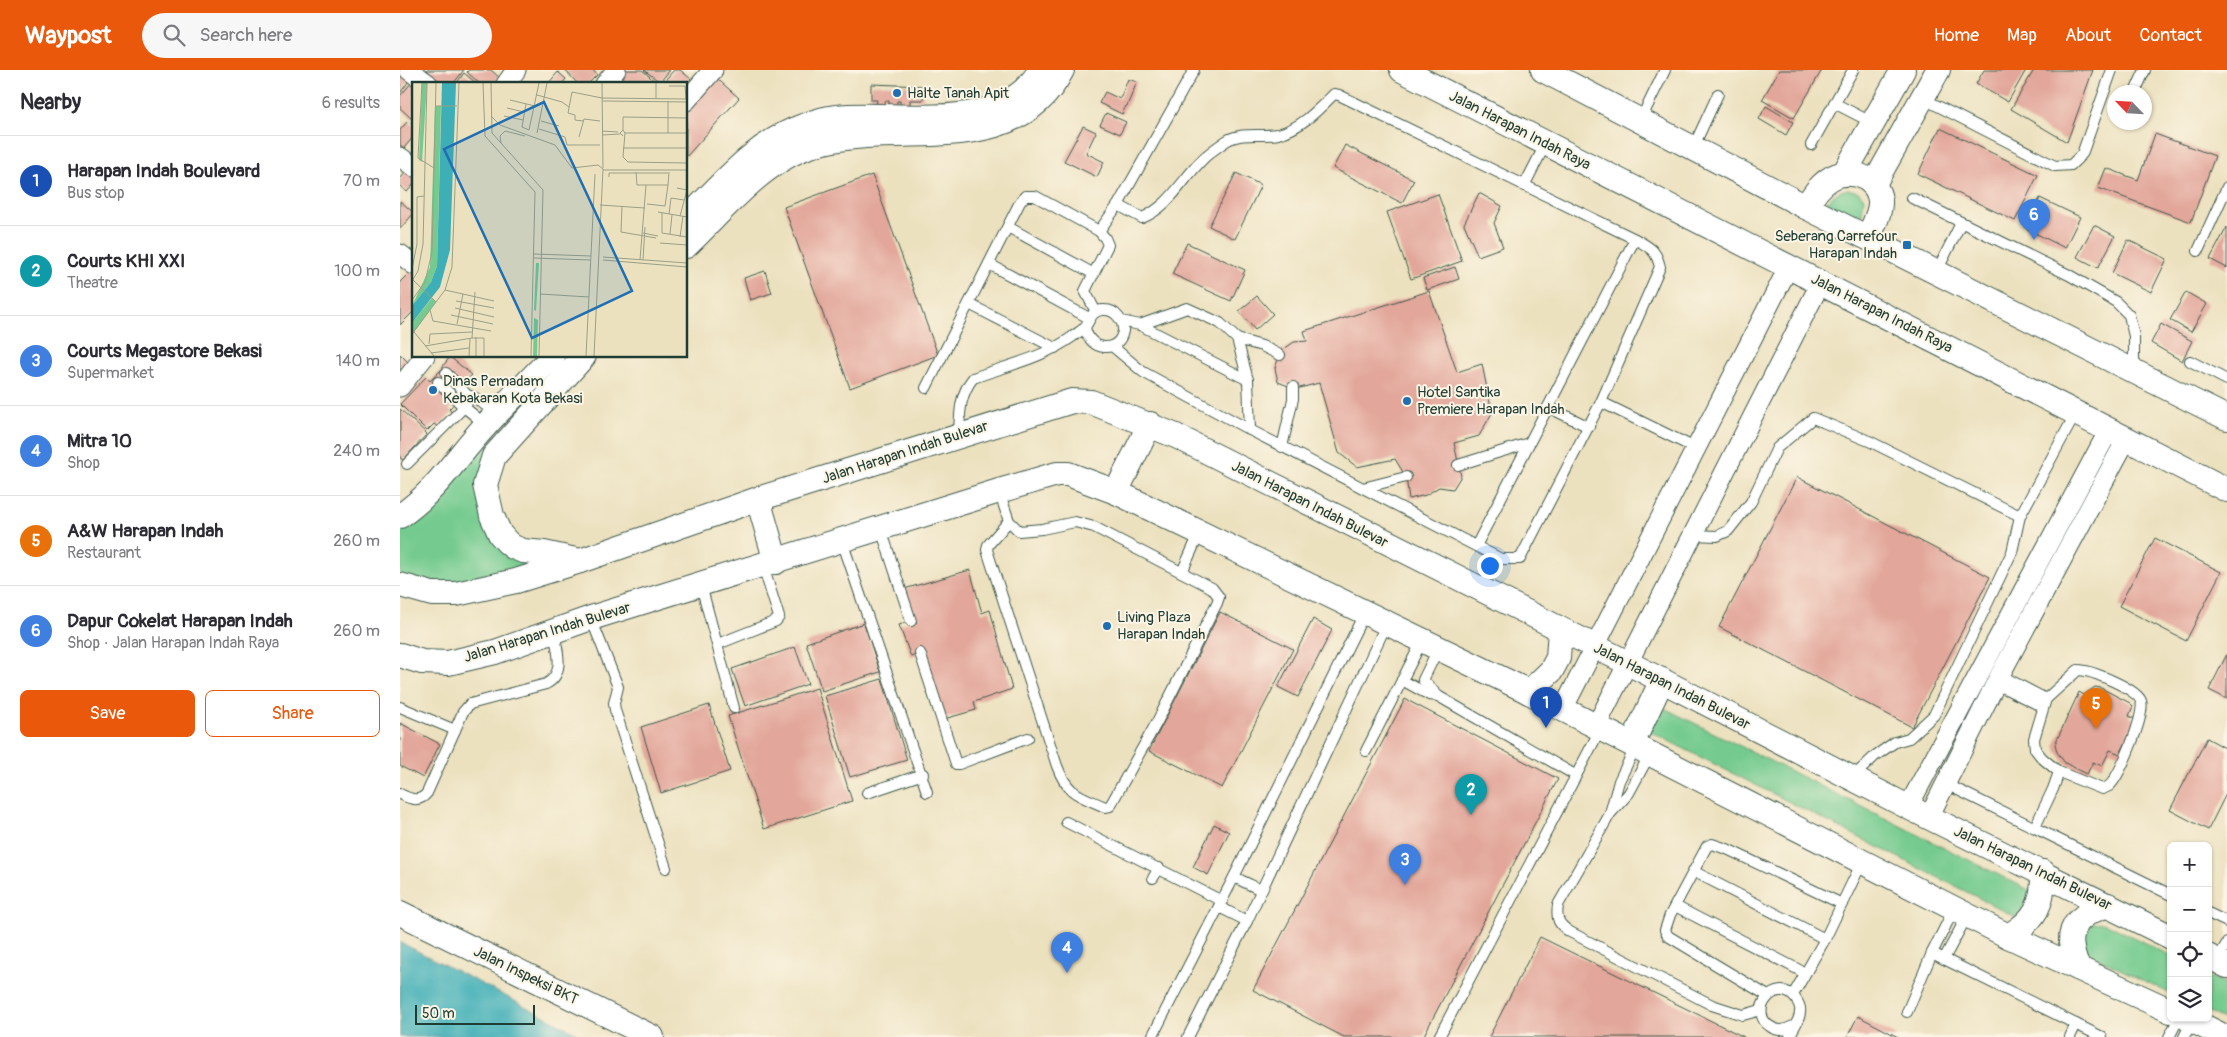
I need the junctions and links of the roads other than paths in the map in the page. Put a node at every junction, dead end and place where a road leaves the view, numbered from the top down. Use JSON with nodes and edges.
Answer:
{"nodes":[{"id":1,"x":409,"y":70,"type":"edge"},
{"id":2,"x":516,"y":70,"type":"edge"},
{"id":3,"x":616,"y":70,"type":"edge"},
{"id":4,"x":713,"y":70,"type":"edge"},
{"id":5,"x":1040,"y":70,"type":"edge"},
{"id":6,"x":1062,"y":70,"type":"edge"},
{"id":7,"x":1194,"y":70,"type":"edge"},
{"id":8,"x":1402,"y":70,"type":"edge"},
{"id":9,"x":1543,"y":70,"type":"edge"},
{"id":10,"x":1665,"y":70,"type":"edge"},
{"id":11,"x":1853,"y":70,"type":"edge"},
{"id":12,"x":1903,"y":70,"type":"edge"},
{"id":13,"x":1938,"y":70,"type":"edge"},
{"id":14,"x":2112,"y":70,"type":"edge"},
{"id":15,"x":2145,"y":70,"type":"edge"},
{"id":16,"x":425,"y":82,"type":"edge"},
{"id":17,"x":507,"y":82,"type":"edge"},
{"id":18,"x":607,"y":82,"type":"edge"},
{"id":19,"x":2138,"y":85,"type":"edge"},
{"id":20,"x":1718,"y":94,"type":"dead end"},
{"id":21,"x":1922,"y":98,"type":"junction"},
{"id":22,"x":688,"y":99,"type":"edge"},
{"id":23,"x":1834,"y":103,"type":"junction"},
{"id":24,"x":1640,"y":121,"type":"junction"},
{"id":25,"x":1873,"y":123,"type":"junction"},
{"id":26,"x":1546,"y":143,"type":"junction"},
{"id":27,"x":1811,"y":145,"type":"dead end"},
{"id":28,"x":1692,"y":148,"type":"junction"},
{"id":29,"x":400,"y":157,"type":"edge"},
{"id":30,"x":412,"y":166,"type":"edge"},
{"id":31,"x":1845,"y":172,"type":"junction"},
{"id":32,"x":1874,"y":184,"type":"junction"},
{"id":33,"x":1524,"y":186,"type":"junction"},
{"id":34,"x":2227,"y":187,"type":"edge"},
{"id":35,"x":1912,"y":198,"type":"dead end"},
{"id":36,"x":1118,"y":205,"type":"junction"},
{"id":37,"x":1806,"y":207,"type":"junction"},
{"id":38,"x":688,"y":218,"type":"edge"},
{"id":39,"x":1961,"y":223,"type":"junction"},
{"id":40,"x":1008,"y":227,"type":"junction"},
{"id":41,"x":1099,"y":231,"type":"junction"},
{"id":42,"x":1868,"y":237,"type":"junction"},
{"id":43,"x":1636,"y":240,"type":"junction"},
{"id":44,"x":688,"y":244,"type":"edge"},
{"id":45,"x":2198,"y":251,"type":"dead end"},
{"id":46,"x":989,"y":264,"type":"junction"},
{"id":47,"x":1789,"y":266,"type":"junction"},
{"id":48,"x":1937,"y":271,"type":"junction"},
{"id":49,"x":1094,"y":274,"type":"junction"},
{"id":50,"x":1821,"y":282,"type":"junction"},
{"id":51,"x":969,"y":304,"type":"junction"},
{"id":52,"x":1090,"y":319,"type":"junction"},
{"id":53,"x":1121,"y":321,"type":"junction"},
{"id":54,"x":1140,"y":325,"type":"junction"},
{"id":55,"x":1237,"y":339,"type":"junction"},
{"id":56,"x":1112,"y":346,"type":"junction"},
{"id":57,"x":1055,"y":348,"type":"junction"},
{"id":58,"x":1280,"y":355,"type":"dead end"},
{"id":59,"x":423,"y":358,"type":"edge"},
{"id":60,"x":551,"y":358,"type":"edge"},
{"id":61,"x":582,"y":358,"type":"edge"},
{"id":62,"x":2190,"y":361,"type":"dead end"},
{"id":63,"x":2134,"y":370,"type":"junction"},
{"id":64,"x":446,"y":373,"type":"dead end"},
{"id":65,"x":1248,"y":380,"type":"junction"},
{"id":66,"x":2227,"y":380,"type":"edge"},
{"id":67,"x":438,"y":382,"type":"dead end"},
{"id":68,"x":400,"y":386,"type":"edge"},
{"id":69,"x":1293,"y":387,"type":"dead end"},
{"id":70,"x":926,"y":388,"type":"dead end"},
{"id":71,"x":474,"y":397,"type":"junction"},
{"id":72,"x":1601,"y":402,"type":"junction"},
{"id":73,"x":464,"y":407,"type":"junction"},
{"id":74,"x":1548,"y":407,"type":"junction"},
{"id":75,"x":2076,"y":412,"type":"junction"},
{"id":76,"x":2227,"y":418,"type":"edge"},
{"id":77,"x":491,"y":420,"type":"junction"},
{"id":78,"x":1150,"y":424,"type":"junction"},
{"id":79,"x":1589,"y":427,"type":"junction"},
{"id":80,"x":1250,"y":430,"type":"junction"},
{"id":81,"x":2118,"y":434,"type":"junction"},
{"id":82,"x":959,"y":435,"type":"junction"},
{"id":83,"x":1529,"y":443,"type":"junction"},
{"id":84,"x":1282,"y":447,"type":"junction"},
{"id":85,"x":1697,"y":449,"type":"junction"},
{"id":86,"x":407,"y":464,"type":"dead end"},
{"id":87,"x":1458,"y":465,"type":"dead end"},
{"id":88,"x":1406,"y":477,"type":"dead end"},
{"id":89,"x":1119,"y":484,"type":"junction"},
{"id":90,"x":1363,"y":488,"type":"junction"},
{"id":91,"x":2227,"y":490,"type":"edge"},
{"id":92,"x":999,"y":491,"type":"junction"},
{"id":93,"x":758,"y":502,"type":"junction"},
{"id":94,"x":400,"y":516,"type":"edge"},
{"id":95,"x":2020,"y":516,"type":"junction"},
{"id":96,"x":1009,"y":521,"type":"junction"},
{"id":97,"x":881,"y":529,"type":"junction"},
{"id":98,"x":1200,"y":532,"type":"junction"},
{"id":99,"x":1692,"y":536,"type":"junction"},
{"id":100,"x":842,"y":541,"type":"junction"},
{"id":101,"x":1476,"y":546,"type":"junction"},
{"id":102,"x":770,"y":559,"type":"junction"},
{"id":103,"x":580,"y":561,"type":"junction"},
{"id":104,"x":1182,"y":572,"type":"junction"},
{"id":105,"x":400,"y":585,"type":"edge"},
{"id":106,"x":701,"y":585,"type":"junction"},
{"id":107,"x":1365,"y":612,"type":"junction"},
{"id":108,"x":591,"y":618,"type":"junction"},
{"id":109,"x":911,"y":621,"type":"dead end"},
{"id":110,"x":1387,"y":623,"type":"junction"},
{"id":111,"x":1560,"y":629,"type":"junction"},
{"id":112,"x":554,"y":631,"type":"junction"},
{"id":113,"x":718,"y":644,"type":"junction"},
{"id":114,"x":1430,"y":645,"type":"junction"},
{"id":115,"x":1594,"y":646,"type":"junction"},
{"id":116,"x":920,"y":653,"type":"dead end"},
{"id":117,"x":400,"y":655,"type":"edge"},
{"id":118,"x":1626,"y":662,"type":"junction"},
{"id":119,"x":1402,"y":680,"type":"junction"},
{"id":120,"x":1662,"y":680,"type":"junction"},
{"id":121,"x":1998,"y":680,"type":"junction"},
{"id":122,"x":1529,"y":692,"type":"junction"},
{"id":123,"x":1438,"y":696,"type":"junction"},
{"id":124,"x":2044,"y":703,"type":"junction"},
{"id":125,"x":400,"y":707,"type":"edge"},
{"id":126,"x":734,"y":708,"type":"dead end"},
{"id":127,"x":1563,"y":709,"type":"junction"},
{"id":128,"x":1598,"y":727,"type":"junction"},
{"id":129,"x":455,"y":730,"type":"junction"},
{"id":130,"x":1028,"y":738,"type":"dead end"},
{"id":131,"x":1639,"y":748,"type":"junction"},
{"id":132,"x":1366,"y":751,"type":"dead end"},
{"id":133,"x":2059,"y":772,"type":"junction"},
{"id":134,"x":923,"y":774,"type":"junction"},
{"id":135,"x":1575,"y":775,"type":"junction"},
{"id":136,"x":1852,"y":778,"type":"junction"},
{"id":137,"x":1946,"y":784,"type":"junction"},
{"id":138,"x":927,"y":792,"type":"dead end"},
{"id":139,"x":867,"y":793,"type":"dead end"},
{"id":140,"x":400,"y":794,"type":"edge"},
{"id":141,"x":1919,"y":812,"type":"junction"},
{"id":142,"x":1610,"y":814,"type":"junction"},
{"id":143,"x":1066,"y":822,"type":"dead end"},
{"id":144,"x":2035,"y":827,"type":"junction"},
{"id":145,"x":1862,"y":862,"type":"junction"},
{"id":146,"x":666,"y":868,"type":"dead end"},
{"id":147,"x":1159,"y":868,"type":"junction"},
{"id":148,"x":1693,"y":871,"type":"junction"},
{"id":149,"x":2042,"y":872,"type":"junction"},
{"id":150,"x":1234,"y":877,"type":"junction"},
{"id":151,"x":1153,"y":878,"type":"dead end"},
{"id":152,"x":1261,"y":890,"type":"junction"},
{"id":153,"x":2167,"y":892,"type":"edge"},
{"id":154,"x":1221,"y":904,"type":"junction"},
{"id":155,"x":1842,"y":904,"type":"junction"},
{"id":156,"x":2108,"y":905,"type":"junction"},
{"id":157,"x":1675,"y":906,"type":"junction"},
{"id":158,"x":1960,"y":912,"type":"junction"},
{"id":159,"x":400,"y":913,"type":"edge"},
{"id":160,"x":2212,"y":915,"type":"edge"},
{"id":161,"x":1247,"y":921,"type":"junction"},
{"id":162,"x":2227,"y":922,"type":"edge"},
{"id":163,"x":2167,"y":935,"type":"edge"},
{"id":164,"x":2008,"y":936,"type":"junction"},
{"id":165,"x":1825,"y":939,"type":"junction"},
{"id":166,"x":1932,"y":953,"type":"junction"},
{"id":167,"x":1944,"y":959,"type":"junction"},
{"id":168,"x":2078,"y":968,"type":"junction"},
{"id":169,"x":1805,"y":973,"type":"junction"},
{"id":170,"x":1768,"y":996,"type":"junction"},
{"id":171,"x":1793,"y":996,"type":"junction"},
{"id":172,"x":2167,"y":1009,"type":"edge"},
{"id":173,"x":1761,"y":1010,"type":"junction"},
{"id":174,"x":1907,"y":1012,"type":"dead end"},
{"id":175,"x":2076,"y":1024,"type":"junction"},
{"id":176,"x":2186,"y":1024,"type":"edge"},
{"id":177,"x":1793,"y":1026,"type":"junction"},
{"id":178,"x":652,"y":1037,"type":"edge"},
{"id":179,"x":1152,"y":1037,"type":"edge"},
{"id":180,"x":1188,"y":1037,"type":"edge"},
{"id":181,"x":1439,"y":1037,"type":"edge"},
{"id":182,"x":1790,"y":1037,"type":"edge"},
{"id":183,"x":2070,"y":1037,"type":"edge"},
{"id":184,"x":2102,"y":1037,"type":"edge"},
{"id":185,"x":2169,"y":1037,"type":"edge"},
{"id":186,"x":2225,"y":1037,"type":"edge"}],
"edges":[{"from":1,"to":16,"type":"street"},
{"from":2,"to":17,"type":"street"},
{"from":3,"to":18,"type":"street"},
{"from":4,"to":22,"type":"street"},
{"from":5,"to":38,"type":"street"},
{"from":6,"to":44,"type":"street"},
{"from":7,"to":36,"type":"lane"},
{"from":8,"to":26,"type":"street","name":"Jalan Harapan Indah Raya"},
{"from":9,"to":24,"type":"street"},
{"from":10,"to":24,"type":"lane"},
{"from":11,"to":23,"type":"lane"},
{"from":12,"to":25,"type":"street"},
{"from":13,"to":21,"type":"street"},
{"from":14,"to":21,"type":"lane"},
{"from":15,"to":19,"type":"lane"},
{"from":20,"to":28,"type":"lane"},
{"from":21,"to":32,"type":"street"},
{"from":23,"to":25,"type":"lane"},
{"from":23,"to":27,"type":"lane"},
{"from":24,"to":28,"type":"street"},
{"from":25,"to":31,"type":"street"},
{"from":26,"to":33,"type":"lane"},
{"from":26,"to":47,"type":"street","name":"Jalan Harapan Indah Raya"},
{"from":28,"to":37,"type":"street"},
{"from":29,"to":30,"type":"street"},
{"from":31,"to":32,"type":"street"},
{"from":31,"to":37,"type":"street"},
{"from":32,"to":42,"type":"street"},
{"from":33,"to":36,"type":"lane"},
{"from":33,"to":43,"type":"lane"},
{"from":34,"to":45,"type":"lane"},
{"from":35,"to":39,"type":"lane"},
{"from":36,"to":41,"type":"lane"},
{"from":37,"to":42,"type":"street"},
{"from":39,"to":48,"type":"lane"},
{"from":39,"to":63,"type":"lane"},
{"from":40,"to":41,"type":"lane"},
{"from":40,"to":46,"type":"lane"},
{"from":40,"to":49,"type":"lane"},
{"from":41,"to":49,"type":"lane"},
{"from":42,"to":48,"type":"street"},
{"from":43,"to":72,"type":"lane"},
{"from":43,"to":74,"type":"lane"},
{"from":46,"to":51,"type":"lane"},
{"from":46,"to":52,"type":"lane"},
{"from":47,"to":50,"type":"street","name":"Jalan Harapan Indah Raya"},
{"from":47,"to":85,"type":"street"},
{"from":48,"to":63,"type":"street"},
{"from":49,"to":52,"type":"lane"},
{"from":50,"to":75,"type":"street","name":"Jalan Harapan Indah Raya"},
{"from":50,"to":99,"type":"street"},
{"from":51,"to":57,"type":"lane"},
{"from":51,"to":70,"type":"lane"},
{"from":52,"to":53,"type":"lane"},
{"from":52,"to":56,"type":"lane"},
{"from":52,"to":57,"type":"lane"},
{"from":53,"to":54,"type":"lane"},
{"from":53,"to":56,"type":"lane"},
{"from":54,"to":55,"type":"lane"},
{"from":54,"to":65,"type":"lane"},
{"from":55,"to":58,"type":"lane"},
{"from":55,"to":65,"type":"lane"},
{"from":56,"to":80,"type":"lane"},
{"from":57,"to":82,"type":"lane"},
{"from":59,"to":68,"type":"street"},
{"from":60,"to":77,"type":"street"},
{"from":61,"to":103,"type":"street"},
{"from":62,"to":66,"type":"lane"},
{"from":63,"to":76,"type":"street"},
{"from":64,"to":71,"type":"lane"},
{"from":65,"to":80,"type":"lane"},
{"from":67,"to":73,"type":"lane"},
{"from":69,"to":84,"type":"lane"},
{"from":71,"to":73,"type":"lane"},
{"from":71,"to":77,"type":"lane"},
{"from":72,"to":79,"type":"lane"},
{"from":72,"to":85,"type":"lane"},
{"from":73,"to":77,"type":"lane"},
{"from":73,"to":86,"type":"lane"},
{"from":74,"to":79,"type":"lane"},
{"from":74,"to":83,"type":"lane"},
{"from":75,"to":81,"type":"street","name":"Jalan Harapan Indah Raya"},
{"from":75,"to":95,"type":"lane"},
{"from":77,"to":94,"type":"street"},
{"from":78,"to":82,"type":"street","name":"Jalan Harapan Indah Bulevar"},
{"from":78,"to":89,"type":"street"},
{"from":78,"to":111,"type":"street","name":"Jalan Harapan Indah Bulevar"},
{"from":79,"to":101,"type":"lane"},
{"from":80,"to":84,"type":"lane"},
{"from":81,"to":91,"type":"street","name":"Jalan Harapan Indah Raya"},
{"from":81,"to":121,"type":"street"},
{"from":81,"to":141,"type":"street"},
{"from":82,"to":93,"type":"street","name":"Jalan Harapan Indah Bulevar"},
{"from":83,"to":87,"type":"lane"},
{"from":83,"to":101,"type":"lane"},
{"from":84,"to":90,"type":"lane"},
{"from":85,"to":115,"type":"street"},
{"from":88,"to":90,"type":"lane"},
{"from":89,"to":92,"type":"street","name":"Jalan Harapan Indah Bulevar"},
{"from":89,"to":98,"type":"street","name":"Jalan Harapan Indah Bulevar"},
{"from":90,"to":101,"type":"lane"},
{"from":92,"to":96,"type":"lane"},
{"from":92,"to":97,"type":"street","name":"Jalan Harapan Indah Bulevar"},
{"from":93,"to":102,"type":"street"},
{"from":93,"to":103,"type":"street","name":"Jalan Harapan Indah Bulevar"},
{"from":95,"to":99,"type":"lane"},
{"from":95,"to":136,"type":"lane"},
{"from":96,"to":104,"type":"lane"},
{"from":96,"to":104,"type":"lane"},
{"from":97,"to":100,"type":"street","name":"Jalan Harapan Indah Bulevar"},
{"from":97,"to":109,"type":"lane"},
{"from":98,"to":104,"type":"lane"},
{"from":98,"to":107,"type":"street","name":"Jalan Harapan Indah Bulevar"},
{"from":99,"to":118,"type":"street"},
{"from":100,"to":102,"type":"street","name":"Jalan Harapan Indah Bulevar"},
{"from":100,"to":134,"type":"lane"},
{"from":102,"to":106,"type":"street","name":"Jalan Harapan Indah Bulevar"},
{"from":102,"to":113,"type":"lane"},
{"from":103,"to":105,"type":"street","name":"Jalan Harapan Indah Bulevar"},
{"from":106,"to":108,"type":"street","name":"Jalan Harapan Indah Bulevar"},
{"from":106,"to":113,"type":"lane"},
{"from":107,"to":110,"type":"street","name":"Jalan Harapan Indah Bulevar"},
{"from":107,"to":150,"type":"lane"},
{"from":108,"to":112,"type":"street","name":"Jalan Harapan Indah Bulevar"},
{"from":108,"to":146,"type":"lane"},
{"from":110,"to":114,"type":"street","name":"Jalan Harapan Indah Bulevar"},
{"from":110,"to":152,"type":"lane"},
{"from":111,"to":115,"type":"street","name":"Jalan Harapan Indah Bulevar"},
{"from":111,"to":122,"type":"street"},
{"from":112,"to":117,"type":"street","name":"Jalan Harapan Indah Bulevar"},
{"from":112,"to":129,"type":"lane"},
{"from":113,"to":126,"type":"lane"},
{"from":114,"to":119,"type":"lane"},
{"from":114,"to":122,"type":"street","name":"Jalan Harapan Indah Bulevar"},
{"from":114,"to":123,"type":"lane"},
{"from":115,"to":118,"type":"street","name":"Jalan Harapan Indah Bulevar"},
{"from":115,"to":127,"type":"street"},
{"from":116,"to":130,"type":"lane"},
{"from":118,"to":120,"type":"street","name":"Jalan Harapan Indah Bulevar"},
{"from":118,"to":128,"type":"street"},
{"from":119,"to":123,"type":"lane"},
{"from":119,"to":132,"type":"lane"},
{"from":120,"to":131,"type":"street"},
{"from":120,"to":136,"type":"street","name":"Jalan Harapan Indah Bulevar"},
{"from":121,"to":124,"type":"lane"},
{"from":121,"to":137,"type":"street"},
{"from":122,"to":127,"type":"street","name":"Jalan Harapan Indah Bulevar"},
{"from":123,"to":135,"type":"lane"},
{"from":124,"to":133,"type":"lane"},
{"from":124,"to":133,"type":"lane"},
{"from":125,"to":129,"type":"lane"},
{"from":127,"to":128,"type":"street","name":"Jalan Harapan Indah Bulevar"},
{"from":128,"to":131,"type":"street","name":"Jalan Harapan Indah Bulevar"},
{"from":128,"to":135,"type":"lane"},
{"from":129,"to":140,"type":"lane"},
{"from":131,"to":142,"type":"lane"},
{"from":131,"to":142,"type":"lane"},
{"from":131,"to":145,"type":"street","name":"Jalan Harapan Indah Bulevar"},
{"from":133,"to":144,"type":"lane"},
{"from":134,"to":138,"type":"lane"},
{"from":134,"to":139,"type":"lane"},
{"from":135,"to":181,"type":"lane"},
{"from":136,"to":141,"type":"street","name":"Jalan Harapan Indah Bulevar"},
{"from":137,"to":141,"type":"street"},
{"from":137,"to":144,"type":"lane"},
{"from":141,"to":149,"type":"street","name":"Jalan Harapan Indah Bulevar"},
{"from":142,"to":173,"type":"lane"},
{"from":143,"to":147,"type":"lane"},
{"from":144,"to":153,"type":"lane"},
{"from":145,"to":155,"type":"lane"},
{"from":145,"to":158,"type":"street","name":"Jalan Harapan Indah Bulevar"},
{"from":147,"to":151,"type":"lane"},
{"from":147,"to":154,"type":"lane"},
{"from":148,"to":155,"type":"lane"},
{"from":148,"to":157,"type":"lane"},
{"from":148,"to":165,"type":"lane"},
{"from":149,"to":156,"type":"street","name":"Jalan Harapan Indah Bulevar"},
{"from":149,"to":164,"type":"street"},
{"from":150,"to":152,"type":"lane"},
{"from":150,"to":154,"type":"lane"},
{"from":152,"to":161,"type":"lane"},
{"from":154,"to":161,"type":"lane"},
{"from":154,"to":179,"type":"lane"},
{"from":155,"to":165,"type":"lane"},
{"from":156,"to":163,"type":"street","name":"Jalan Harapan Indah Bulevar"},
{"from":156,"to":168,"type":"street"},
{"from":157,"to":169,"type":"lane"},
{"from":157,"to":170,"type":"lane"},
{"from":158,"to":164,"type":"street","name":"Jalan Harapan Indah Bulevar"},
{"from":158,"to":166,"type":"lane"},
{"from":158,"to":167,"type":"lane"},
{"from":159,"to":178,"type":"street","name":"Jalan Inspeksi BKT"},
{"from":160,"to":162,"type":"lane"},
{"from":161,"to":180,"type":"lane"},
{"from":164,"to":168,"type":"street","name":"Jalan Harapan Indah Bulevar"},
{"from":165,"to":169,"type":"lane"},
{"from":166,"to":167,"type":"lane"},
{"from":166,"to":174,"type":"lane"},
{"from":167,"to":175,"type":"lane"},
{"from":168,"to":172,"type":"street","name":"Jalan Harapan Indah Bulevar"},
{"from":169,"to":171,"type":"lane"},
{"from":170,"to":171,"type":"lane"},
{"from":170,"to":173,"type":"lane"},
{"from":171,"to":177,"type":"lane"},
{"from":173,"to":177,"type":"lane"},
{"from":175,"to":183,"type":"lane"},
{"from":175,"to":184,"type":"lane"},
{"from":176,"to":185,"type":"lane"},
{"from":176,"to":186,"type":"street"},
{"from":177,"to":182,"type":"lane"}]}
